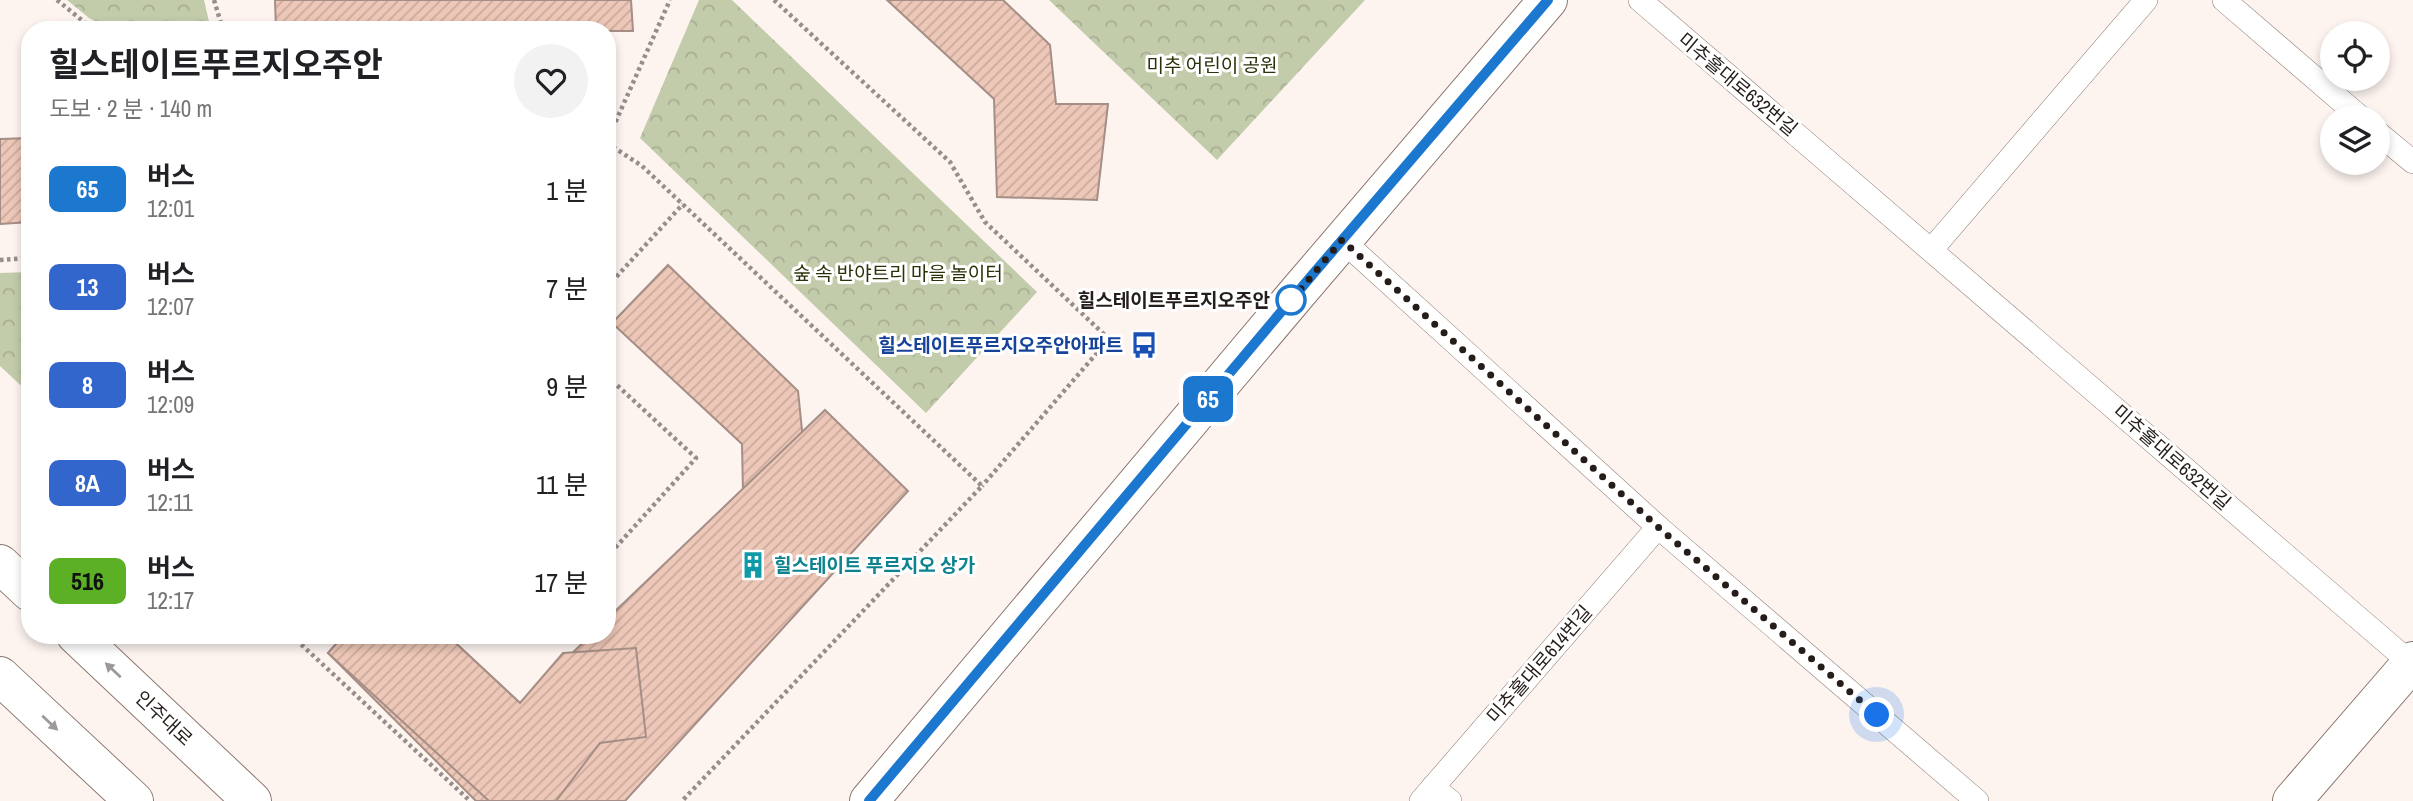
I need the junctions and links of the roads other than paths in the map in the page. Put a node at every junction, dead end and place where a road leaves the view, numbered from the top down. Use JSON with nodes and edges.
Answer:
{"nodes":[{"id":1,"x":1548,"y":0,"type":"edge"},
{"id":2,"x":1640,"y":0,"type":"edge"},
{"id":3,"x":2146,"y":0,"type":"edge"},
{"id":4,"x":2224,"y":0,"type":"edge"},
{"id":5,"x":2346,"y":105,"type":"edge"},
{"id":6,"x":2390,"y":143,"type":"edge"},
{"id":7,"x":2413,"y":162,"type":"edge"},
{"id":8,"x":1342,"y":240,"type":"junction"},
{"id":9,"x":1932,"y":249,"type":"junction"},
{"id":10,"x":1658,"y":527,"type":"junction"},
{"id":11,"x":0,"y":564,"type":"edge"},
{"id":12,"x":21,"y":584,"type":"edge"},
{"id":13,"x":86,"y":644,"type":"edge"},
{"id":14,"x":2412,"y":663,"type":"edge"},
{"id":15,"x":0,"y":676,"type":"edge"},
{"id":16,"x":1434,"y":796,"type":"edge"},
{"id":17,"x":134,"y":801,"type":"edge"},
{"id":18,"x":252,"y":801,"type":"edge"},
{"id":19,"x":869,"y":801,"type":"edge"},
{"id":20,"x":1977,"y":801,"type":"edge"},
{"id":21,"x":2291,"y":801,"type":"edge"}],
"edges":[{"from":1,"to":8,"type":"main road"},
{"from":2,"to":9,"type":"lane","name":"미추홀대로632번길"},
{"from":3,"to":9,"type":"lane"},
{"from":4,"to":5,"type":"lane"},
{"from":6,"to":7,"type":"lane"},
{"from":8,"to":10,"type":"lane"},
{"from":8,"to":19,"type":"main road"},
{"from":9,"to":14,"type":"lane","name":"미추홀대로632번길"},
{"from":10,"to":16,"type":"lane","name":"미추홀대로614번길"},
{"from":10,"to":20,"type":"lane"},
{"from":11,"to":12,"type":"main road"},
{"from":18,"to":13,"type":"main road","name":"인주대로","one_way":true},
{"from":14,"to":21,"type":"main road"},
{"from":15,"to":17,"type":"main road","one_way":true}]}
